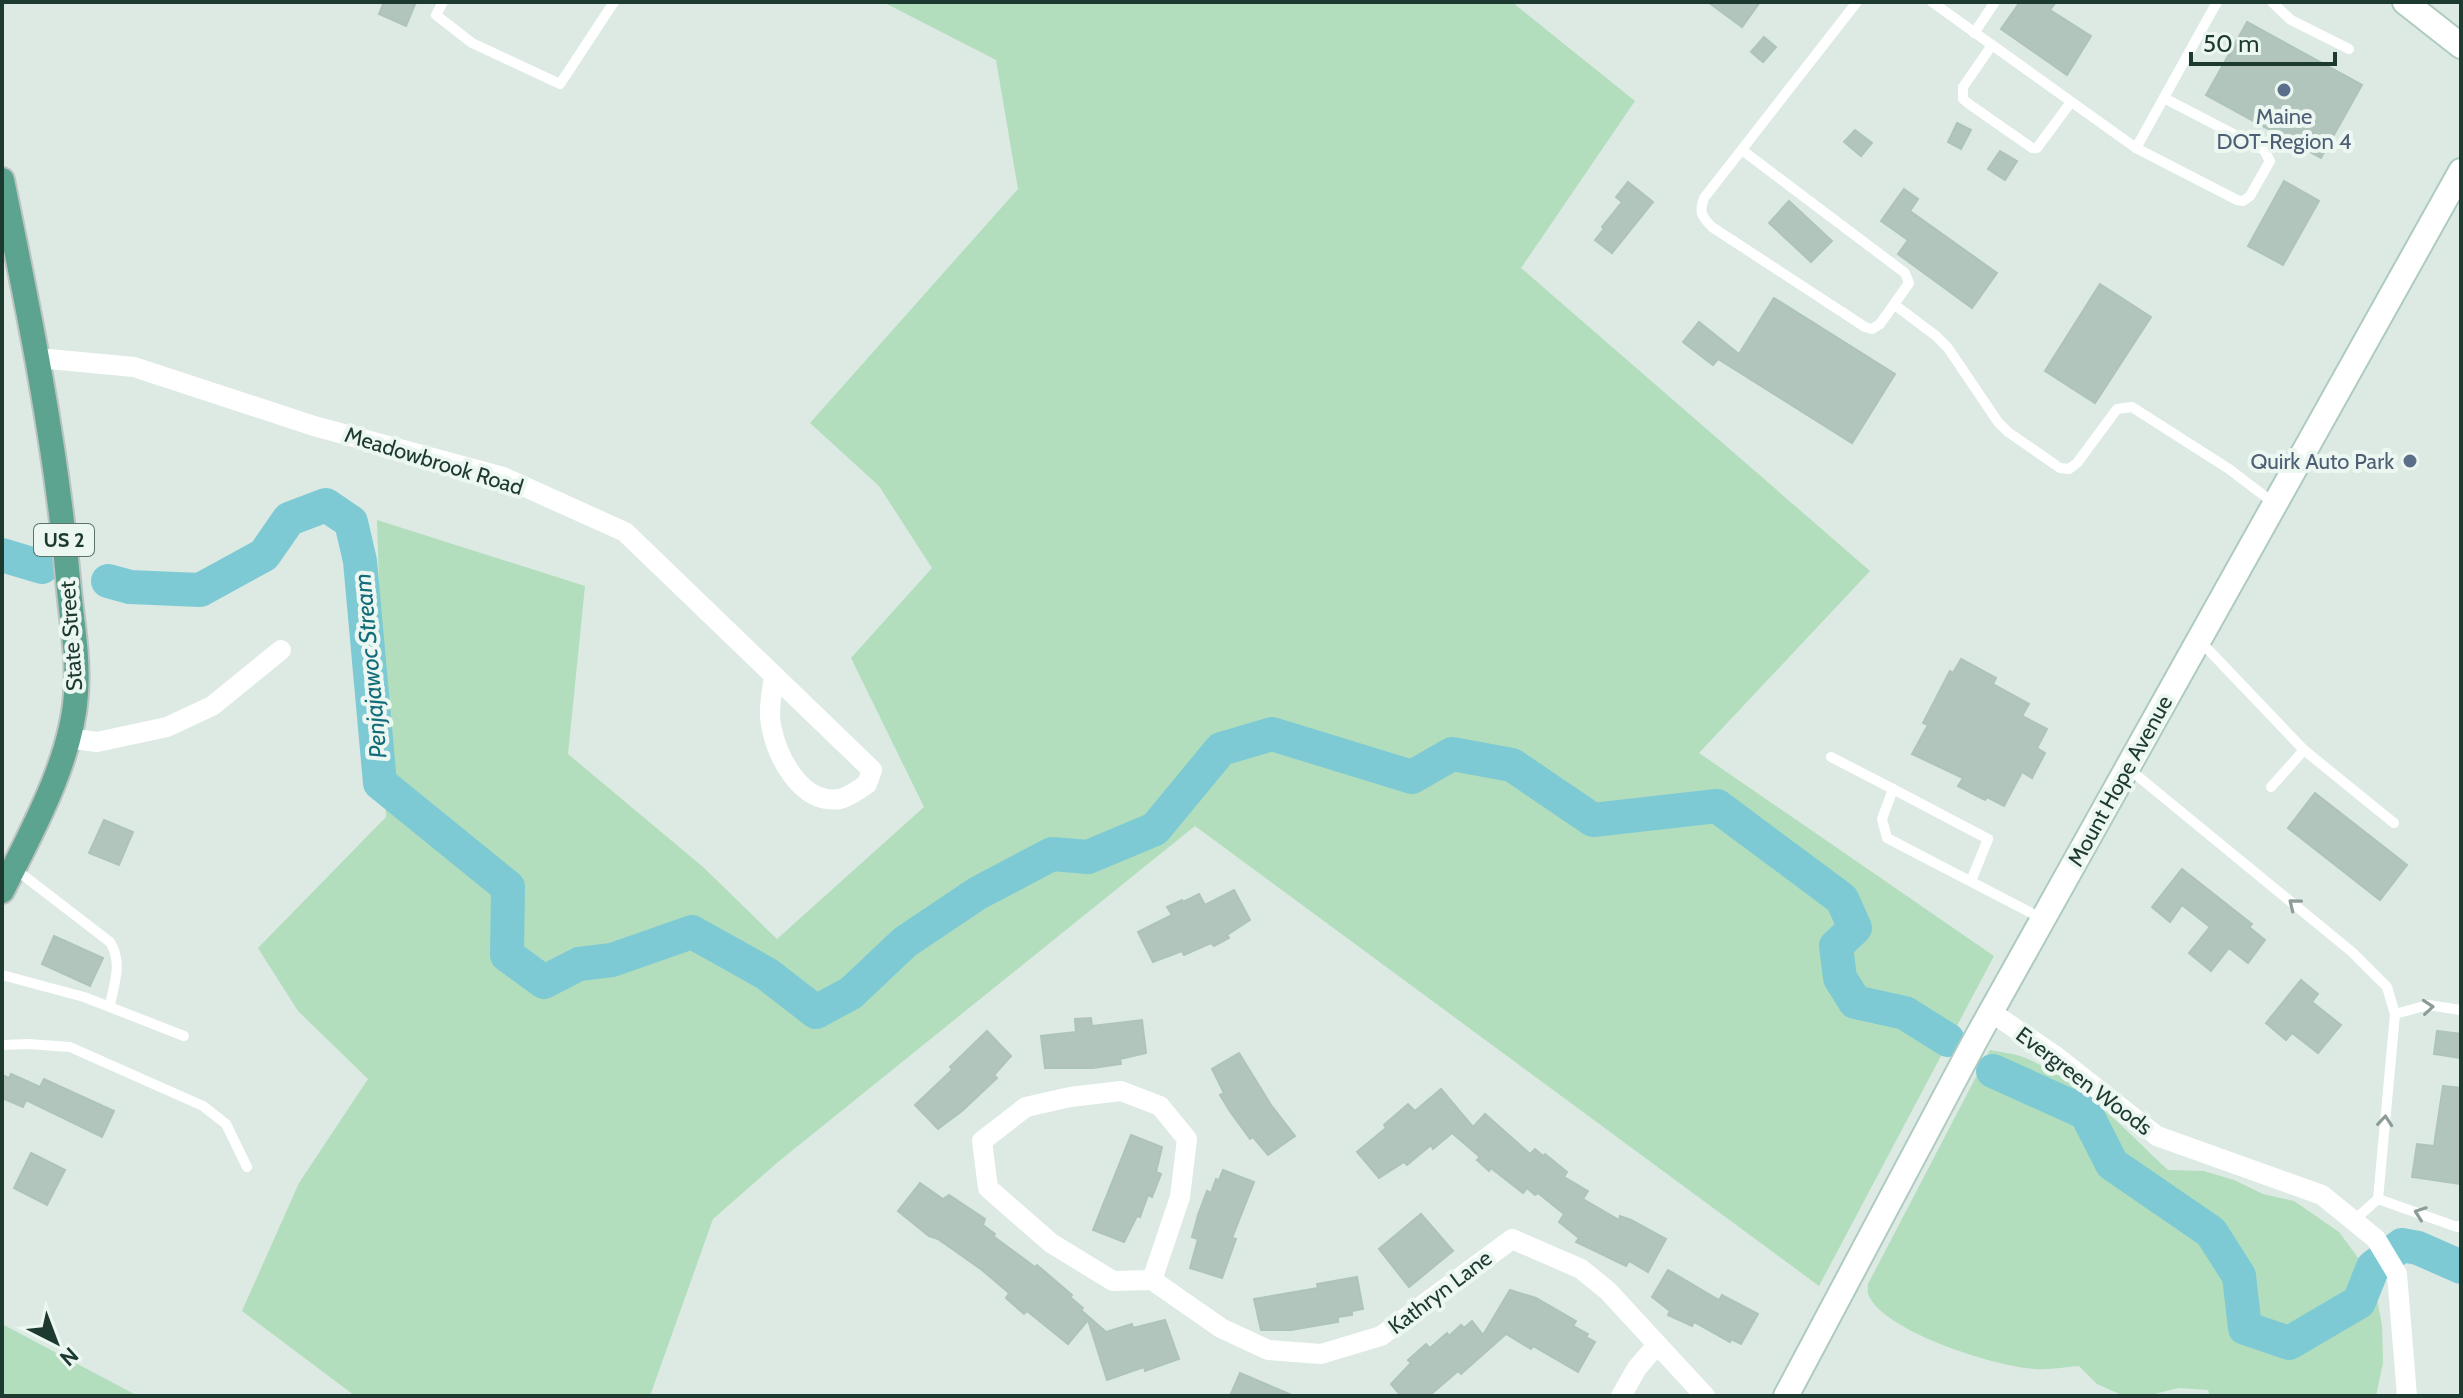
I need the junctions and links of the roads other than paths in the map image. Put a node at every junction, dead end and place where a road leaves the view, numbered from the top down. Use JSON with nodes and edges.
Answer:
{"nodes":[{"id":1,"x":443,"y":2,"type":"edge"},
{"id":2,"x":614,"y":2,"type":"edge"},
{"id":3,"x":1857,"y":2,"type":"edge"},
{"id":4,"x":1932,"y":2,"type":"edge"},
{"id":5,"x":1995,"y":2,"type":"edge"},
{"id":6,"x":2217,"y":2,"type":"edge"},
{"id":7,"x":2272,"y":2,"type":"edge"},
{"id":8,"x":2405,"y":2,"type":"edge"},
{"id":9,"x":1974,"y":33,"type":"junction"},
{"id":10,"x":1992,"y":45,"type":"junction"},
{"id":11,"x":2461,"y":46,"type":"edge"},
{"id":12,"x":2349,"y":49,"type":"dead end"},
{"id":13,"x":2164,"y":98,"type":"junction"},
{"id":14,"x":2071,"y":102,"type":"junction"},
{"id":15,"x":2136,"y":148,"type":"junction"},
{"id":16,"x":1742,"y":150,"type":"junction"},
{"id":17,"x":2461,"y":171,"type":"edge"},
{"id":18,"x":2,"y":180,"type":"edge"},
{"id":19,"x":1895,"y":305,"type":"junction"},
{"id":20,"x":38,"y":358,"type":"junction"},
{"id":21,"x":2275,"y":504,"type":"junction"},
{"id":22,"x":2199,"y":639,"type":"junction"},
{"id":23,"x":281,"y":650,"type":"dead end"},
{"id":24,"x":774,"y":676,"type":"junction"},
{"id":25,"x":67,"y":738,"type":"junction"},
{"id":26,"x":2304,"y":750,"type":"junction"},
{"id":27,"x":1831,"y":757,"type":"dead end"},
{"id":28,"x":2127,"y":768,"type":"junction"},
{"id":29,"x":2271,"y":787,"type":"dead end"},
{"id":30,"x":1893,"y":789,"type":"junction"},
{"id":31,"x":2394,"y":823,"type":"dead end"},
{"id":32,"x":14,"y":868,"type":"junction"},
{"id":33,"x":1971,"y":881,"type":"junction"},
{"id":34,"x":2,"y":891,"type":"edge"},
{"id":35,"x":2043,"y":919,"type":"junction"},
{"id":36,"x":2,"y":975,"type":"edge"},
{"id":37,"x":110,"y":1005,"type":"junction"},
{"id":38,"x":2461,"y":1010,"type":"edge"},
{"id":39,"x":1991,"y":1012,"type":"junction"},
{"id":40,"x":2395,"y":1014,"type":"junction"},
{"id":41,"x":184,"y":1036,"type":"dead end"},
{"id":42,"x":2,"y":1045,"type":"edge"},
{"id":43,"x":247,"y":1167,"type":"dead end"},
{"id":44,"x":2378,"y":1199,"type":"junction"},
{"id":45,"x":2353,"y":1221,"type":"junction"},
{"id":46,"x":2461,"y":1225,"type":"edge"},
{"id":47,"x":1152,"y":1280,"type":"junction"},
{"id":48,"x":1656,"y":1346,"type":"junction"},
{"id":49,"x":1621,"y":1396,"type":"edge"},
{"id":50,"x":1705,"y":1396,"type":"edge"},
{"id":51,"x":1786,"y":1396,"type":"edge"},
{"id":52,"x":2407,"y":1396,"type":"edge"}],
"edges":[{"from":1,"to":2,"type":"lane"},
{"from":3,"to":16,"type":"lane"},
{"from":4,"to":9,"type":"lane"},
{"from":5,"to":9,"type":"lane"},
{"from":6,"to":13,"type":"lane"},
{"from":7,"to":12,"type":"lane"},
{"from":8,"to":11,"type":"street"},
{"from":9,"to":10,"type":"lane"},
{"from":10,"to":14,"type":"lane"},
{"from":10,"to":14,"type":"lane"},
{"from":13,"to":15,"type":"lane"},
{"from":13,"to":15,"type":"lane"},
{"from":14,"to":15,"type":"lane"},
{"from":16,"to":19,"type":"lane"},
{"from":16,"to":19,"type":"lane"},
{"from":17,"to":21,"type":"street","name":"Mount Hope Avenue"},
{"from":18,"to":20,"type":"main road","name":"State Street","number":"US 2"},
{"from":19,"to":21,"type":"lane"},
{"from":20,"to":24,"type":"street","name":"Meadowbrook Road"},
{"from":20,"to":25,"type":"main road","name":"State Street","number":"US 2"},
{"from":21,"to":22,"type":"street","name":"Mount Hope Avenue"},
{"from":22,"to":26,"type":"lane"},
{"from":22,"to":28,"type":"street","name":"Mount Hope Avenue"},
{"from":23,"to":25,"type":"street"},
{"from":24,"to":24,"type":"street","name":"Meadowbrook Road"},
{"from":25,"to":32,"type":"main road","name":"State Street","number":"US 2"},
{"from":26,"to":29,"type":"lane"},
{"from":26,"to":31,"type":"lane"},
{"from":27,"to":30,"type":"lane"},
{"from":28,"to":35,"type":"street","name":"Mount Hope Avenue"},
{"from":40,"to":28,"type":"lane","one_way":true},
{"from":30,"to":33,"type":"lane"},
{"from":30,"to":33,"type":"lane"},
{"from":32,"to":34,"type":"main road","name":"State Street","number":"US 2"},
{"from":32,"to":37,"type":"lane"},
{"from":33,"to":35,"type":"lane"},
{"from":35,"to":39,"type":"street","name":"Mount Hope Avenue"},
{"from":36,"to":37,"type":"lane"},
{"from":37,"to":41,"type":"lane"},
{"from":40,"to":38,"type":"lane","one_way":true},
{"from":39,"to":45,"type":"street","name":"Evergreen Woods"},
{"from":39,"to":51,"type":"street","name":"Mount Hope Avenue"},
{"from":44,"to":40,"type":"lane","one_way":true},
{"from":42,"to":43,"type":"lane"},
{"from":44,"to":45,"type":"lane"},
{"from":46,"to":44,"type":"lane","one_way":true},
{"from":45,"to":52,"type":"street","name":"Evergreen Woods"},
{"from":47,"to":47,"type":"street"},
{"from":47,"to":48,"type":"street","name":"Kathryn Lane"},
{"from":48,"to":49,"type":"street"},
{"from":48,"to":50,"type":"street"}]}
